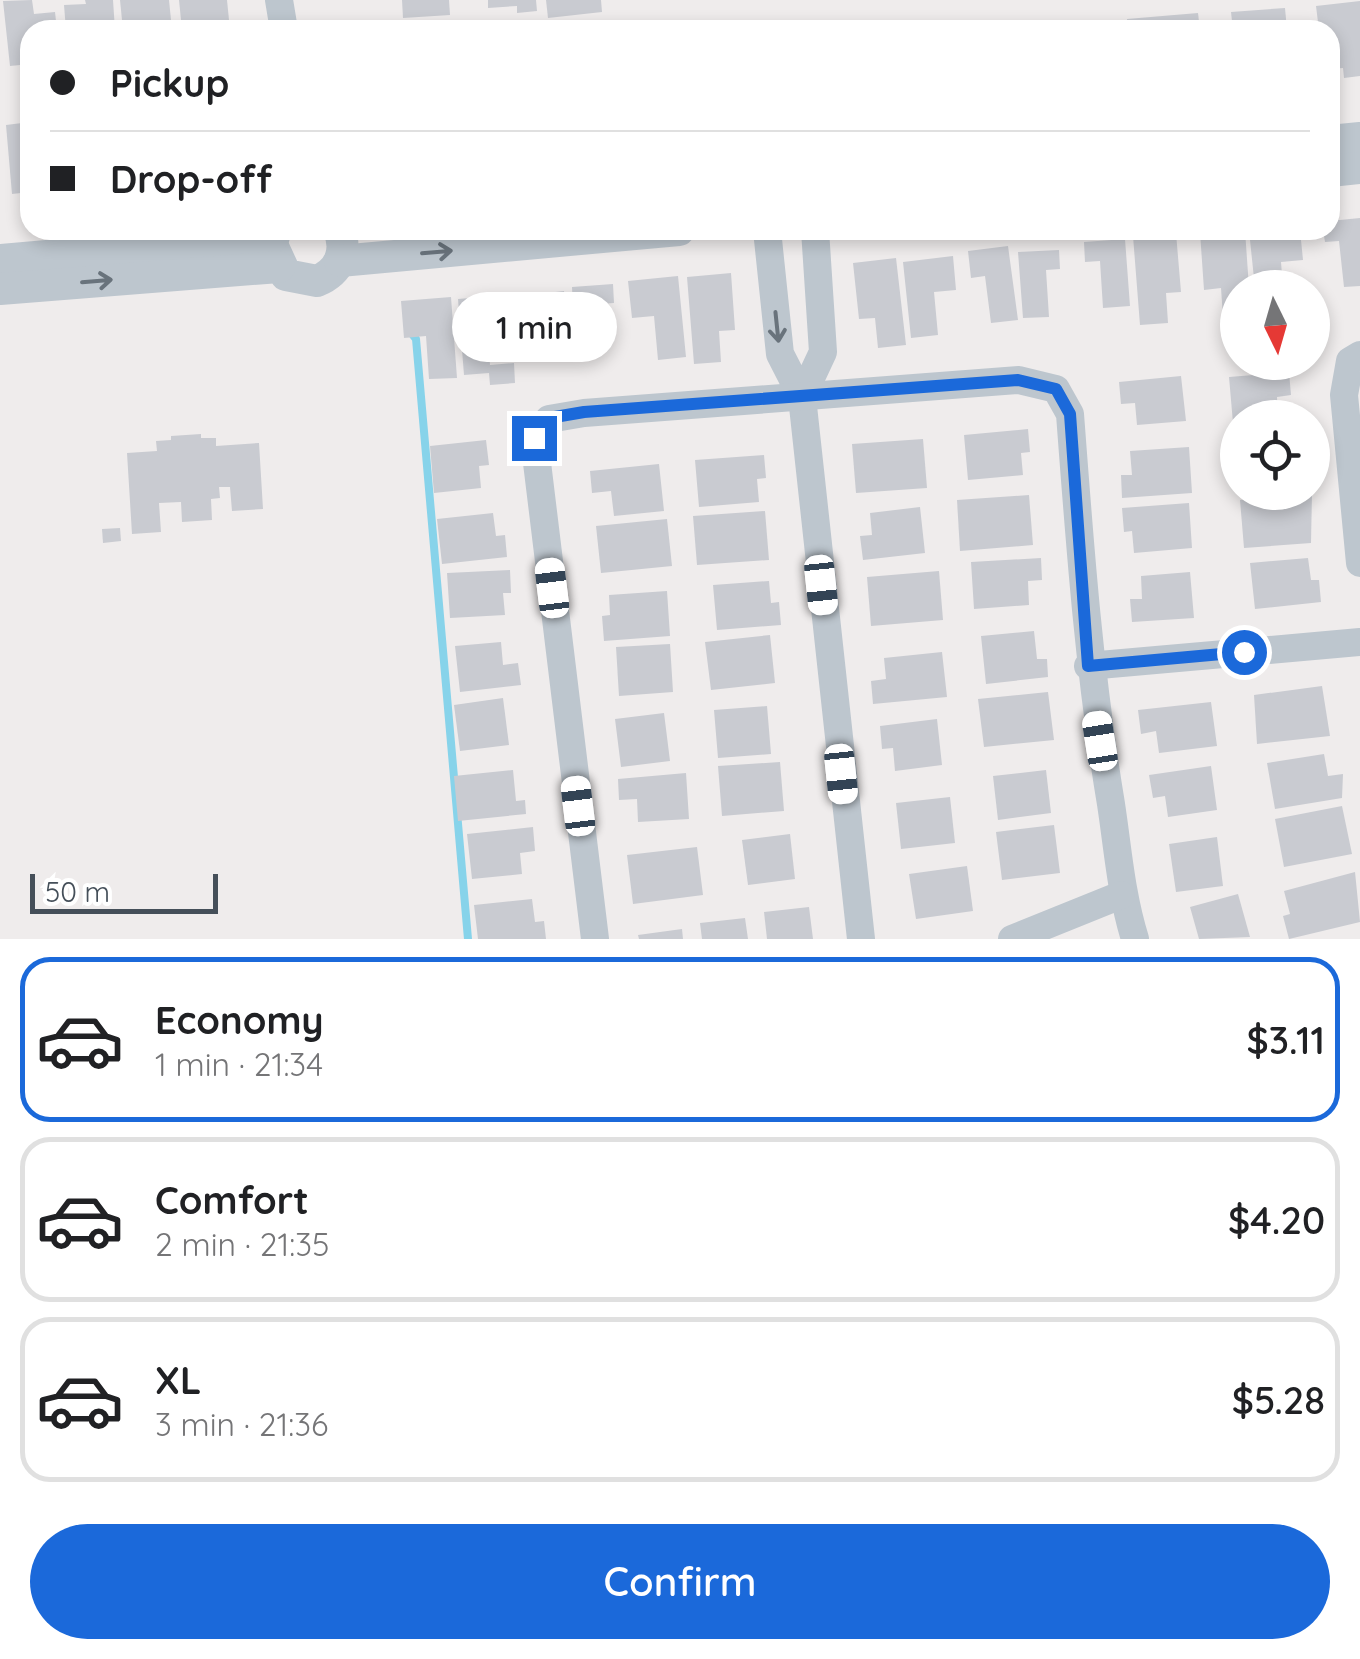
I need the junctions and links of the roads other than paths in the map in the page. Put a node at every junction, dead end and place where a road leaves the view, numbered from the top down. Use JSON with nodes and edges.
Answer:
{"nodes":[{"id":1,"x":453,"y":240,"type":"edge"},
{"id":2,"x":768,"y":240,"type":"edge"},
{"id":3,"x":817,"y":240,"type":"edge"},
{"id":4,"x":277,"y":244,"type":"edge"},
{"id":5,"x":340,"y":245,"type":"edge"},
{"id":6,"x":0,"y":260,"type":"edge"},
{"id":7,"x":0,"y":289,"type":"edge"},
{"id":8,"x":1360,"y":355,"type":"edge"},
{"id":9,"x":802,"y":397,"type":"junction"},
{"id":10,"x":1360,"y":564,"type":"edge"},
{"id":11,"x":1360,"y":642,"type":"edge"},
{"id":12,"x":1088,"y":666,"type":"junction"},
{"id":13,"x":1121,"y":895,"type":"junction"},
{"id":14,"x":595,"y":939,"type":"edge"},
{"id":15,"x":861,"y":939,"type":"edge"},
{"id":16,"x":1012,"y":939,"type":"edge"},
{"id":17,"x":1136,"y":939,"type":"edge"}],
"edges":[{"from":5,"to":1,"type":"street","one_way":true},
{"from":2,"to":9,"type":"street","one_way":true},
{"from":3,"to":9,"type":"street"},
{"from":4,"to":5,"type":"street"},
{"from":4,"to":6,"type":"street"},
{"from":7,"to":4,"type":"street","one_way":true},
{"from":8,"to":10,"type":"street"},
{"from":9,"to":12,"type":"street"},
{"from":9,"to":14,"type":"street"},
{"from":9,"to":15,"type":"street"},
{"from":11,"to":12,"type":"street"},
{"from":12,"to":13,"type":"street"},
{"from":13,"to":16,"type":"street"},
{"from":13,"to":17,"type":"street"}]}
